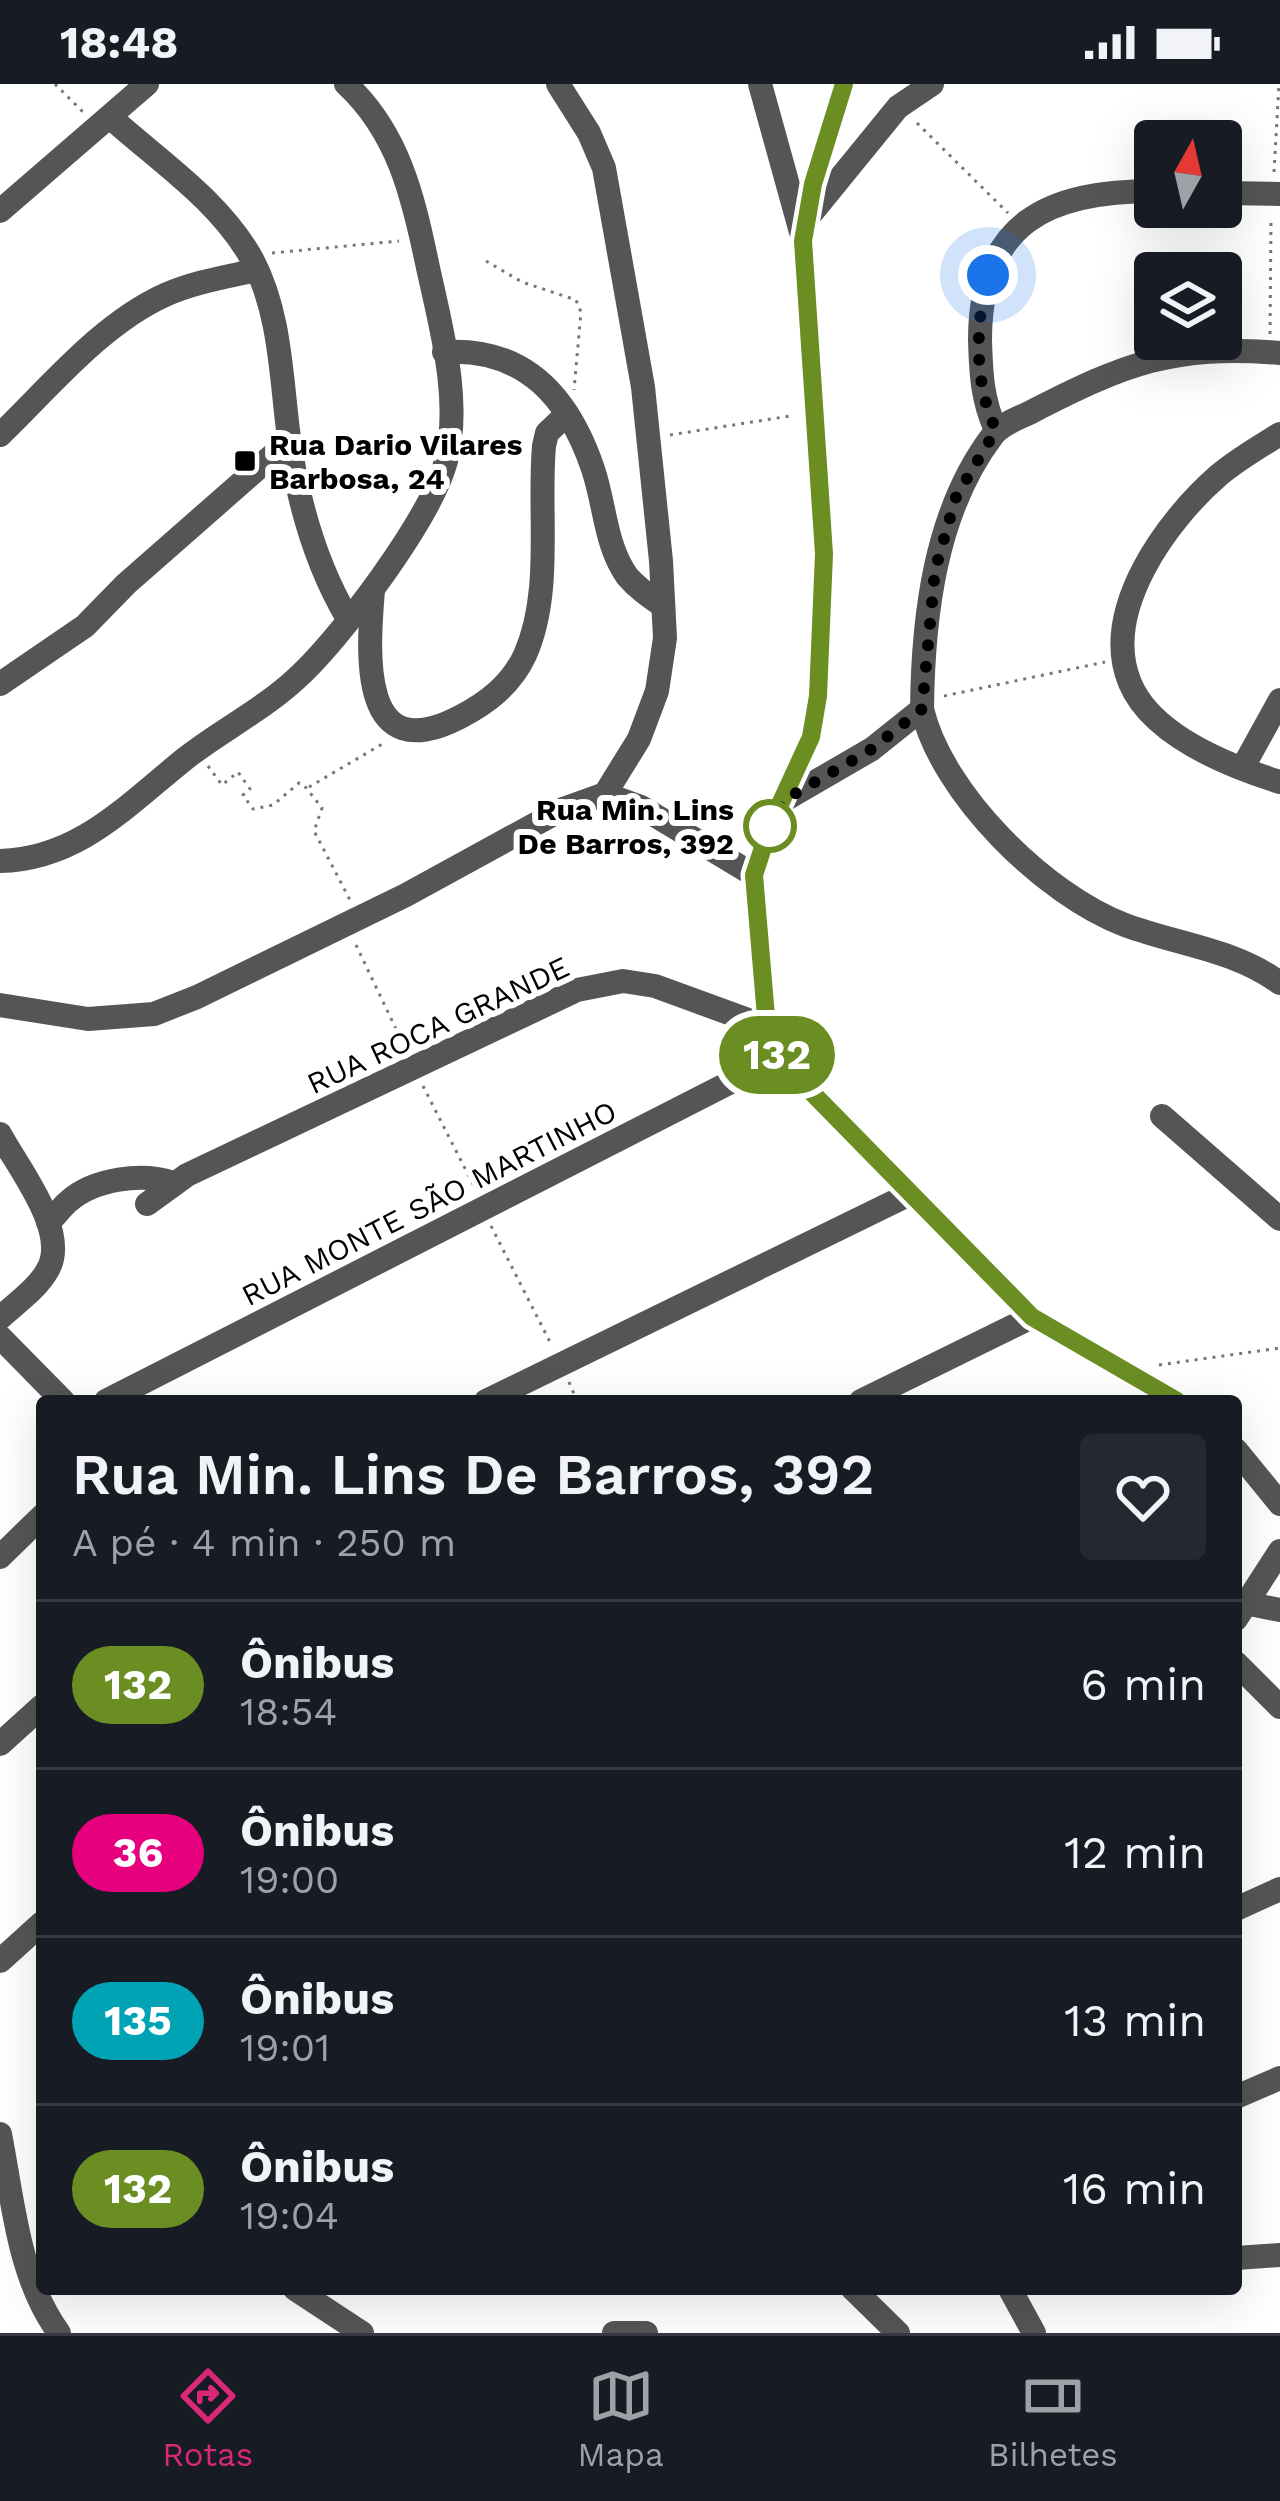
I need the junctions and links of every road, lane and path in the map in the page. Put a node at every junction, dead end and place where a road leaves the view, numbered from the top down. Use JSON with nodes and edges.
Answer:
{"nodes":[{"id":1,"x":55,"y":84,"type":"edge"},
{"id":2,"x":147,"y":84,"type":"edge"},
{"id":3,"x":346,"y":84,"type":"edge"},
{"id":4,"x":558,"y":84,"type":"edge"},
{"id":5,"x":760,"y":84,"type":"edge"},
{"id":6,"x":844,"y":84,"type":"edge"},
{"id":7,"x":932,"y":84,"type":"edge"},
{"id":8,"x":1280,"y":84,"type":"edge"},
{"id":9,"x":898,"y":107,"type":"junction"},
{"id":10,"x":110,"y":117,"type":"junction"},
{"id":11,"x":1134,"y":192,"type":"edge"},
{"id":12,"x":1242,"y":194,"type":"edge"},
{"id":13,"x":1276,"y":194,"type":"edge"},
{"id":14,"x":0,"y":212,"type":"edge"},
{"id":15,"x":1019,"y":226,"type":"junction"},
{"id":16,"x":806,"y":229,"type":"junction"},
{"id":17,"x":422,"y":238,"type":"junction"},
{"id":18,"x":251,"y":260,"type":"junction"},
{"id":19,"x":486,"y":261,"type":"dead end"},
{"id":20,"x":444,"y":352,"type":"junction"},
{"id":21,"x":1275,"y":353,"type":"edge"},
{"id":22,"x":816,"y":413,"type":"junction"},
{"id":23,"x":567,"y":414,"type":"junction"},
{"id":24,"x":996,"y":430,"type":"junction"},
{"id":25,"x":1280,"y":434,"type":"edge"},
{"id":26,"x":0,"y":435,"type":"edge"},
{"id":27,"x":650,"y":439,"type":"junction"},
{"id":28,"x":290,"y":440,"type":"junction"},
{"id":29,"x":374,"y":587,"type":"junction"},
{"id":30,"x":663,"y":606,"type":"junction"},
{"id":31,"x":348,"y":619,"type":"junction"},
{"id":32,"x":1125,"y":658,"type":"junction"},
{"id":33,"x":0,"y":684,"type":"edge"},
{"id":34,"x":1280,"y":700,"type":"edge"},
{"id":35,"x":922,"y":709,"type":"junction"},
{"id":36,"x":406,"y":731,"type":"junction"},
{"id":37,"x":196,"y":750,"type":"junction"},
{"id":38,"x":1243,"y":767,"type":"junction"},
{"id":39,"x":1280,"y":782,"type":"edge"},
{"id":40,"x":306,"y":788,"type":"junction"},
{"id":41,"x":605,"y":794,"type":"junction"},
{"id":42,"x":784,"y":800,"type":"junction"},
{"id":43,"x":0,"y":861,"type":"edge"},
{"id":44,"x":754,"y":875,"type":"junction"},
{"id":45,"x":360,"y":915,"type":"junction"},
{"id":46,"x":1280,"y":983,"type":"edge"},
{"id":47,"x":0,"y":1005,"type":"edge"},
{"id":48,"x":767,"y":1028,"type":"junction"},
{"id":49,"x":778,"y":1058,"type":"junction"},
{"id":50,"x":1162,"y":1116,"type":"dead end"},
{"id":51,"x":0,"y":1134,"type":"edge"},
{"id":52,"x":172,"y":1183,"type":"junction"},
{"id":53,"x":910,"y":1194,"type":"junction"},
{"id":54,"x":147,"y":1204,"type":"dead end"},
{"id":55,"x":482,"y":1209,"type":"junction"},
{"id":56,"x":1280,"y":1219,"type":"edge"},
{"id":57,"x":48,"y":1222,"type":"junction"},
{"id":58,"x":1032,"y":1317,"type":"junction"},
{"id":59,"x":0,"y":1318,"type":"edge"},
{"id":60,"x":0,"y":1337,"type":"edge"},
{"id":61,"x":1280,"y":1348,"type":"edge"},
{"id":62,"x":561,"y":1363,"type":"junction"},
{"id":63,"x":1122,"y":1371,"type":"junction"},
{"id":64,"x":57,"y":1395,"type":"edge"},
{"id":65,"x":118,"y":1395,"type":"edge"},
{"id":66,"x":498,"y":1395,"type":"edge"},
{"id":67,"x":874,"y":1395,"type":"edge"},
{"id":68,"x":1159,"y":1395,"type":"edge"},
{"id":69,"x":1242,"y":1457,"type":"edge"},
{"id":70,"x":1280,"y":1504,"type":"edge"},
{"id":71,"x":36,"y":1522,"type":"edge"},
{"id":72,"x":1280,"y":1551,"type":"edge"},
{"id":73,"x":0,"y":1557,"type":"edge"},
{"id":74,"x":1242,"y":1608,"type":"edge"},
{"id":75,"x":1280,"y":1610,"type":"edge"},
{"id":76,"x":1242,"y":1611,"type":"edge"},
{"id":77,"x":1242,"y":1669,"type":"edge"},
{"id":78,"x":1280,"y":1706,"type":"edge"},
{"id":79,"x":36,"y":1711,"type":"edge"},
{"id":80,"x":0,"y":1744,"type":"edge"},
{"id":81,"x":1280,"y":1889,"type":"edge"},
{"id":82,"x":1242,"y":1906,"type":"edge"},
{"id":83,"x":36,"y":1929,"type":"edge"},
{"id":84,"x":0,"y":1961,"type":"edge"},
{"id":85,"x":1280,"y":2078,"type":"edge"},
{"id":86,"x":1242,"y":2094,"type":"edge"},
{"id":87,"x":0,"y":2134,"type":"edge"},
{"id":88,"x":1280,"y":2255,"type":"edge"},
{"id":89,"x":1242,"y":2258,"type":"edge"},
{"id":90,"x":36,"y":2292,"type":"edge"},
{"id":91,"x":37,"y":2295,"type":"edge"},
{"id":92,"x":304,"y":2295,"type":"edge"},
{"id":93,"x":859,"y":2295,"type":"edge"},
{"id":94,"x":1013,"y":2295,"type":"edge"},
{"id":95,"x":59,"y":2333,"type":"edge"},
{"id":96,"x":362,"y":2333,"type":"edge"},
{"id":97,"x":614,"y":2333,"type":"edge"},
{"id":98,"x":646,"y":2333,"type":"edge"},
{"id":99,"x":898,"y":2333,"type":"edge"},
{"id":100,"x":1034,"y":2333,"type":"edge"}],
"edges":[{"from":1,"to":10,"type":"path"},
{"from":2,"to":10,"type":"street"},
{"from":3,"to":17,"type":"street"},
{"from":4,"to":27,"type":"street"},
{"from":5,"to":16,"type":"street"},
{"from":6,"to":16,"type":"street"},
{"from":7,"to":9,"type":"street"},
{"from":8,"to":13,"type":"path"},
{"from":9,"to":15,"type":"path"},
{"from":9,"to":16,"type":"street"},
{"from":10,"to":14,"type":"street"},
{"from":10,"to":18,"type":"street"},
{"from":11,"to":15,"type":"street"},
{"from":12,"to":13,"type":"street"},
{"from":13,"to":21,"type":"path"},
{"from":15,"to":24,"type":"street"},
{"from":16,"to":22,"type":"street"},
{"from":17,"to":18,"type":"path"},
{"from":17,"to":20,"type":"street"},
{"from":18,"to":26,"type":"street"},
{"from":18,"to":28,"type":"street"},
{"from":19,"to":23,"type":"path"},
{"from":20,"to":23,"type":"street"},
{"from":20,"to":29,"type":"street"},
{"from":21,"to":24,"type":"street"},
{"from":22,"to":27,"type":"path"},
{"from":22,"to":42,"type":"street"},
{"from":23,"to":30,"type":"street"},
{"from":23,"to":36,"type":"street"},
{"from":24,"to":35,"type":"street"},
{"from":25,"to":32,"type":"street"},
{"from":27,"to":30,"type":"street"},
{"from":28,"to":31,"type":"street"},
{"from":28,"to":33,"type":"street"},
{"from":29,"to":31,"type":"street"},
{"from":29,"to":36,"type":"street"},
{"from":30,"to":41,"type":"street"},
{"from":31,"to":37,"type":"street"},
{"from":32,"to":35,"type":"path"},
{"from":32,"to":38,"type":"street"},
{"from":34,"to":38,"type":"street"},
{"from":35,"to":42,"type":"street"},
{"from":35,"to":46,"type":"street"},
{"from":36,"to":40,"type":"path"},
{"from":37,"to":40,"type":"path"},
{"from":37,"to":43,"type":"street"},
{"from":38,"to":39,"type":"street"},
{"from":40,"to":45,"type":"path"},
{"from":41,"to":44,"type":"street"},
{"from":41,"to":45,"type":"street"},
{"from":42,"to":44,"type":"street"},
{"from":44,"to":48,"type":"street"},
{"from":45,"to":47,"type":"street"},
{"from":48,"to":49,"type":"street"},
{"from":48,"to":52,"type":"street","name":"RUA ROCA GRANDE"},
{"from":49,"to":53,"type":"street"},
{"from":49,"to":55,"type":"street","name":"RUA MONTE SÃO MARTINHO"},
{"from":50,"to":56,"type":"street"},
{"from":51,"to":57,"type":"street"},
{"from":52,"to":54,"type":"street","name":"RUA ROCA GRANDE"},
{"from":52,"to":57,"type":"street"},
{"from":53,"to":58,"type":"street"},
{"from":53,"to":62,"type":"street"},
{"from":55,"to":62,"type":"path"},
{"from":55,"to":65,"type":"street","name":"RUA MONTE SÃO MARTINHO"},
{"from":57,"to":59,"type":"street"},
{"from":58,"to":63,"type":"street"},
{"from":58,"to":67,"type":"street"},
{"from":60,"to":64,"type":"street"},
{"from":61,"to":63,"type":"path"},
{"from":62,"to":66,"type":"street"},
{"from":63,"to":68,"type":"street"},
{"from":69,"to":70,"type":"street"},
{"from":71,"to":73,"type":"street"},
{"from":72,"to":74,"type":"street"},
{"from":75,"to":76,"type":"street"},
{"from":77,"to":78,"type":"street"},
{"from":79,"to":80,"type":"street"},
{"from":81,"to":82,"type":"street"},
{"from":83,"to":84,"type":"street"},
{"from":85,"to":86,"type":"street"},
{"from":87,"to":90,"type":"street"},
{"from":88,"to":89,"type":"street"},
{"from":91,"to":95,"type":"street"},
{"from":92,"to":96,"type":"street"},
{"from":93,"to":99,"type":"street"},
{"from":94,"to":100,"type":"street"},
{"from":97,"to":98,"type":"street"}]}
